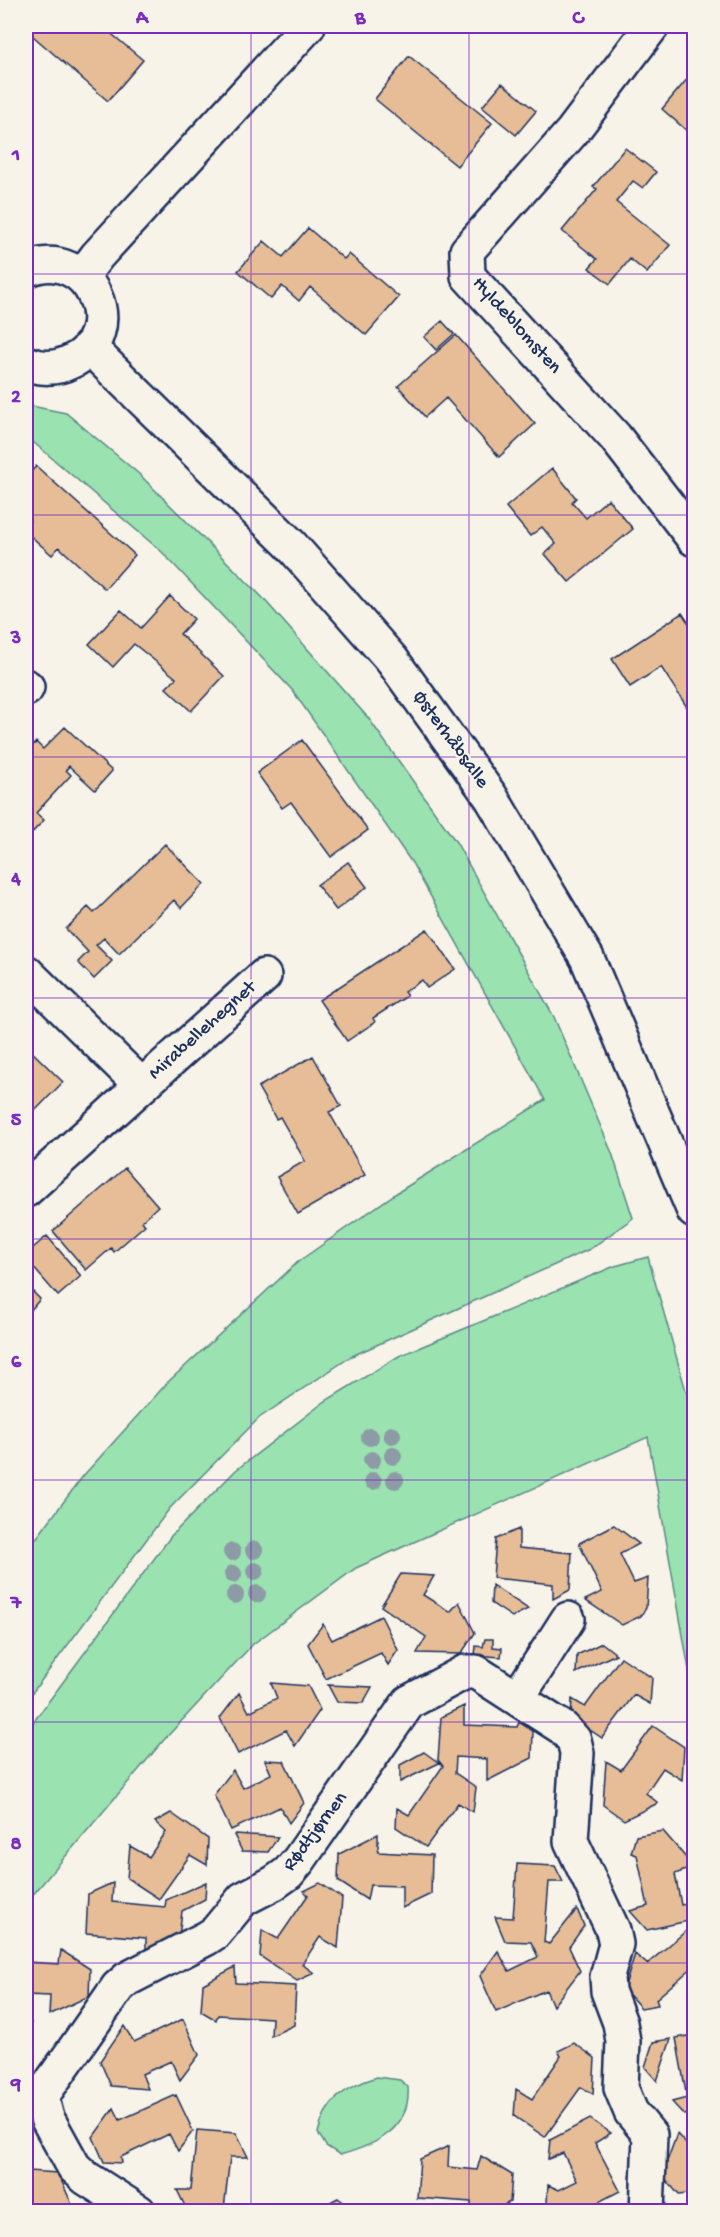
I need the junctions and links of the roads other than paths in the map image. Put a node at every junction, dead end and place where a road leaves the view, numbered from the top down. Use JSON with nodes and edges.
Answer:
{"nodes":[{"id":1,"x":308,"y":26,"type":"edge"},
{"id":2,"x":652,"y":26,"type":"edge"},
{"id":3,"x":26,"y":270,"type":"edge"},
{"id":4,"x":82,"y":276,"type":"junction"},
{"id":5,"x":89,"y":347,"type":"junction"},
{"id":6,"x":26,"y":363,"type":"edge"},
{"id":7,"x":694,"y":539,"type":"edge"},
{"id":8,"x":26,"y":972,"type":"edge"},
{"id":9,"x":264,"y":976,"type":"dead end"},
{"id":10,"x":142,"y":1086,"type":"junction"},
{"id":11,"x":26,"y":1190,"type":"edge"},
{"id":12,"x":694,"y":1212,"type":"edge"},
{"id":13,"x":568,"y":1619,"type":"dead end"},
{"id":14,"x":518,"y":1697,"type":"junction"},
{"id":15,"x":34,"y":2097,"type":"edge"},
{"id":16,"x":139,"y":2211,"type":"edge"},
{"id":17,"x":647,"y":2211,"type":"edge"}],
"edges":[{"from":1,"to":4,"type":"street"},
{"from":2,"to":7,"type":"street","name":"Hyldeblomsten"},
{"from":3,"to":4,"type":"street"},
{"from":4,"to":5,"type":"street"},
{"from":5,"to":6,"type":"street"},
{"from":5,"to":12,"type":"street","name":"Østerhåbsalle"},
{"from":8,"to":10,"type":"street","name":"Mirabellehegnet"},
{"from":9,"to":10,"type":"street","name":"Mirabellehegnet"},
{"from":10,"to":11,"type":"street","name":"Mirabellehegnet"},
{"from":13,"to":14,"type":"street"},
{"from":14,"to":15,"type":"street","name":"Rødtjørnen"},
{"from":14,"to":17,"type":"street","name":"Rødtjørnen"},
{"from":15,"to":16,"type":"street","name":"Rødtjørnen"}]}
